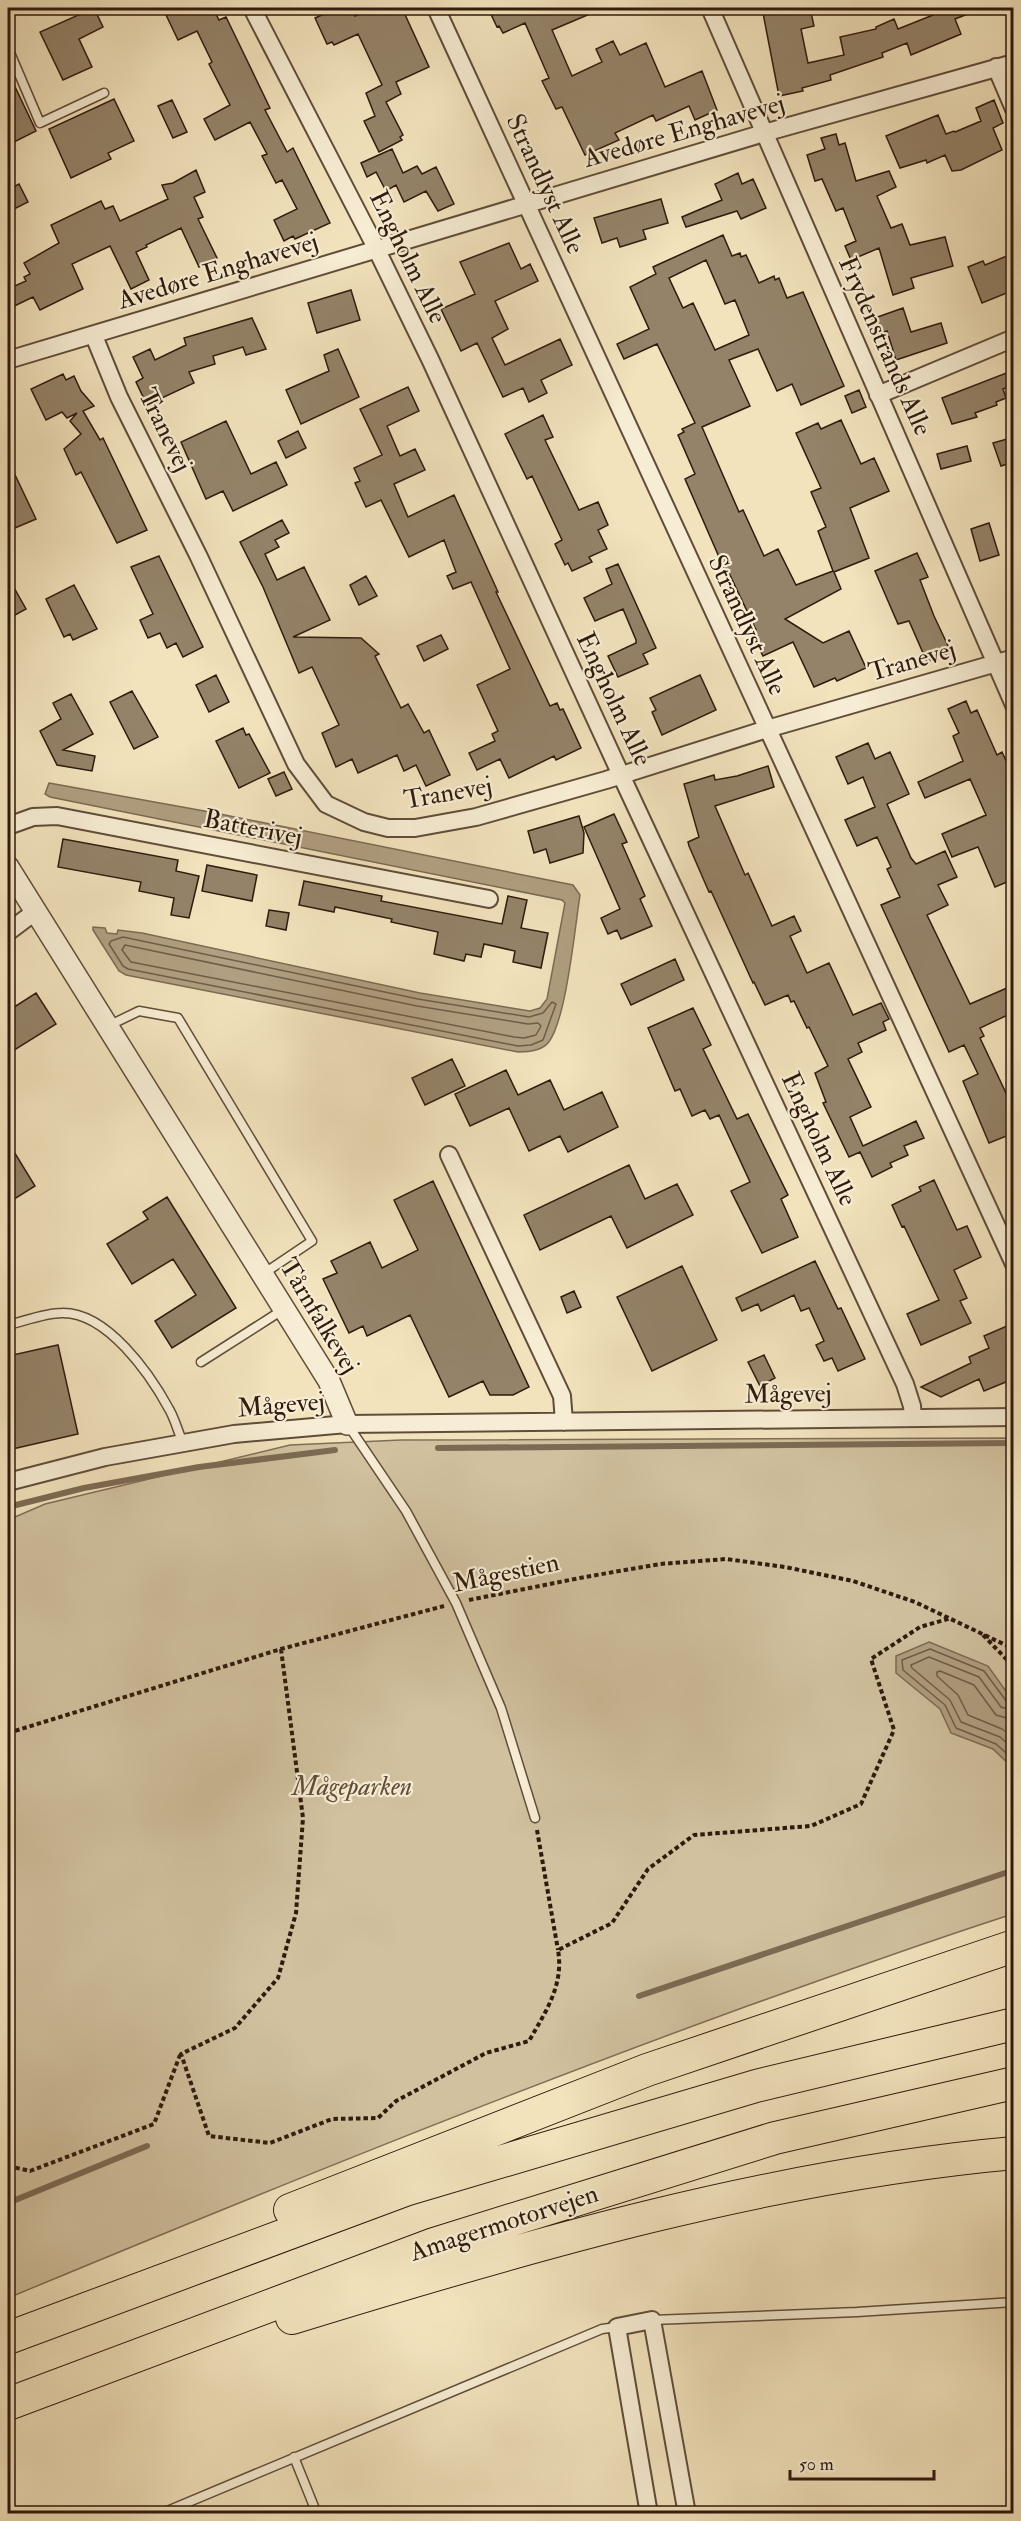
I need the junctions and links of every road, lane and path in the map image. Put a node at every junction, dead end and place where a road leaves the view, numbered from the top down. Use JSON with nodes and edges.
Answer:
{"nodes":[{"id":1,"x":252,"y":8,"type":"edge"},
{"id":2,"x":436,"y":8,"type":"edge"},
{"id":3,"x":710,"y":8,"type":"edge"},
{"id":4,"x":8,"y":48,"type":"edge"},
{"id":5,"x":1014,"y":63,"type":"edge"},
{"id":6,"x":996,"y":68,"type":"junction"},
{"id":7,"x":104,"y":93,"type":"dead end"},
{"id":8,"x":1014,"y":109,"type":"edge"},
{"id":9,"x":764,"y":133,"type":"junction"},
{"id":10,"x":526,"y":204,"type":"junction"},
{"id":11,"x":376,"y":248,"type":"junction"},
{"id":12,"x":94,"y":336,"type":"junction"},
{"id":13,"x":1014,"y":338,"type":"edge"},
{"id":14,"x":8,"y":360,"type":"edge"},
{"id":15,"x":878,"y":395,"type":"junction"},
{"id":16,"x":1014,"y":658,"type":"edge"},
{"id":17,"x":995,"y":664,"type":"junction"},
{"id":18,"x":1014,"y":705,"type":"edge"},
{"id":19,"x":766,"y":729,"type":"junction"},
{"id":20,"x":621,"y":775,"type":"junction"},
{"id":21,"x":8,"y":826,"type":"edge"},
{"id":22,"x":8,"y":867,"type":"edge"},
{"id":23,"x":489,"y":899,"type":"dead end"},
{"id":24,"x":36,"y":911,"type":"junction"},
{"id":25,"x":8,"y":932,"type":"edge"},
{"id":26,"x":108,"y":1026,"type":"junction"},
{"id":27,"x":448,"y":1155,"type":"dead end"},
{"id":28,"x":1014,"y":1264,"type":"edge"},
{"id":29,"x":262,"y":1274,"type":"junction"},
{"id":30,"x":284,"y":1309,"type":"junction"},
{"id":31,"x":8,"y":1325,"type":"edge"},
{"id":32,"x":201,"y":1362,"type":"dead end"},
{"id":33,"x":1014,"y":1417,"type":"edge"},
{"id":34,"x":912,"y":1418,"type":"junction"},
{"id":35,"x":564,"y":1422,"type":"junction"},
{"id":36,"x":347,"y":1424,"type":"junction"},
{"id":37,"x":183,"y":1444,"type":"junction"},
{"id":38,"x":8,"y":1482,"type":"edge"},
{"id":39,"x":456,"y":1603,"type":"junction"},
{"id":40,"x":951,"y":1618,"type":"junction"},
{"id":41,"x":981,"y":1633,"type":"junction"},
{"id":42,"x":1014,"y":1648,"type":"edge"},
{"id":43,"x":281,"y":1649,"type":"junction"},
{"id":44,"x":1014,"y":1666,"type":"edge"},
{"id":45,"x":8,"y":1734,"type":"edge"},
{"id":46,"x":535,"y":1818,"type":"joint"},
{"id":47,"x":1014,"y":1946,"type":"edge"},
{"id":48,"x":558,"y":1950,"type":"junction"},
{"id":49,"x":1014,"y":2024,"type":"edge"},
{"id":50,"x":181,"y":2054,"type":"junction"},
{"id":51,"x":1014,"y":2083,"type":"edge"},
{"id":52,"x":1014,"y":2153,"type":"edge"},
{"id":53,"x":8,"y":2166,"type":"edge"},
{"id":54,"x":1014,"y":2302,"type":"edge"},
{"id":55,"x":652,"y":2320,"type":"junction"},
{"id":56,"x":40,"y":2325,"type":"junction"},
{"id":57,"x":617,"y":2327,"type":"junction"},
{"id":58,"x":8,"y":2338,"type":"edge"},
{"id":59,"x":8,"y":2405,"type":"edge"},
{"id":60,"x":294,"y":2457,"type":"junction"},
{"id":61,"x":160,"y":2514,"type":"edge"},
{"id":62,"x":317,"y":2514,"type":"edge"},
{"id":63,"x":649,"y":2514,"type":"edge"},
{"id":64,"x":687,"y":2514,"type":"edge"}],
"edges":[{"from":1,"to":11,"type":"street","name":"Engholm Alle"},
{"from":2,"to":10,"type":"street","name":"Strandlyst Alle"},
{"from":3,"to":9,"type":"street","name":"Frydenstrands Alle"},
{"from":4,"to":7,"type":"lane"},
{"from":5,"to":6,"type":"street","name":"Avedøre Enghavevej"},
{"from":6,"to":8,"type":"street"},
{"from":6,"to":9,"type":"street","name":"Avedøre Enghavevej"},
{"from":9,"to":10,"type":"street","name":"Avedøre Enghavevej"},
{"from":9,"to":15,"type":"street","name":"Frydenstrands Alle"},
{"from":10,"to":11,"type":"street","name":"Avedøre Enghavevej"},
{"from":10,"to":19,"type":"street","name":"Strandlyst Alle"},
{"from":11,"to":12,"type":"street","name":"Avedøre Enghavevej"},
{"from":11,"to":20,"type":"street","name":"Engholm Alle"},
{"from":12,"to":14,"type":"street","name":"Avedøre Enghavevej"},
{"from":12,"to":20,"type":"street","name":"Tranevej"},
{"from":13,"to":15,"type":"street"},
{"from":15,"to":17,"type":"street","name":"Frydenstrands Alle"},
{"from":16,"to":17,"type":"street","name":"Tranevej"},
{"from":17,"to":18,"type":"street","name":"Frydenstrands Alle"},
{"from":17,"to":19,"type":"street","name":"Tranevej"},
{"from":19,"to":20,"type":"street","name":"Tranevej"},
{"from":19,"to":28,"type":"street","name":"Strandlyst Alle"},
{"from":20,"to":34,"type":"street","name":"Engholm Alle"},
{"from":21,"to":23,"type":"street","name":"Batterivej"},
{"from":22,"to":24,"type":"street","name":"Tårnfalkevej"},
{"from":24,"to":25,"type":"street"},
{"from":24,"to":26,"type":"street","name":"Tårnfalkevej"},
{"from":26,"to":29,"type":"street","name":"Tårnfalkevej"},
{"from":26,"to":29,"type":"lane"},
{"from":27,"to":35,"type":"street"},
{"from":29,"to":30,"type":"street","name":"Tårnfalkevej"},
{"from":30,"to":32,"type":"lane"},
{"from":30,"to":36,"type":"street","name":"Tårnfalkevej"},
{"from":31,"to":37,"type":"lane"},
{"from":33,"to":34,"type":"street","name":"Mågevej"},
{"from":34,"to":35,"type":"street","name":"Mågevej"},
{"from":35,"to":36,"type":"street","name":"Mågevej"},
{"from":36,"to":37,"type":"street","name":"Mågevej"},
{"from":36,"to":39,"type":"lane","name":"Tårnfalkevej"},
{"from":37,"to":38,"type":"street","name":"Mågevej"},
{"from":39,"to":40,"type":"path","name":"Mågestien"},
{"from":39,"to":43,"type":"path","name":"Mågestien"},
{"from":39,"to":46,"type":"lane","name":"Tårnfalkevej"},
{"from":40,"to":41,"type":"path","name":"Mågestien"},
{"from":40,"to":48,"type":"path"},
{"from":41,"to":42,"type":"path","name":"Mågestien"},
{"from":41,"to":44,"type":"path"},
{"from":43,"to":45,"type":"path","name":"Mågestien"},
{"from":43,"to":50,"type":"path"},
{"from":46,"to":48,"type":"path"},
{"from":47,"to":56,"type":"highway"},
{"from":48,"to":50,"type":"path"},
{"from":49,"to":56,"type":"highway"},
{"from":50,"to":53,"type":"path"},
{"from":51,"to":59,"type":"highway","name":"Amagermotorvejen"},
{"from":52,"to":59,"type":"highway"},
{"from":54,"to":55,"type":"lane"},
{"from":55,"to":57,"type":"street"},
{"from":55,"to":64,"type":"street"},
{"from":56,"to":58,"type":"highway"},
{"from":57,"to":60,"type":"lane"},
{"from":57,"to":63,"type":"street"},
{"from":60,"to":61,"type":"lane"},
{"from":60,"to":62,"type":"lane"}]}
